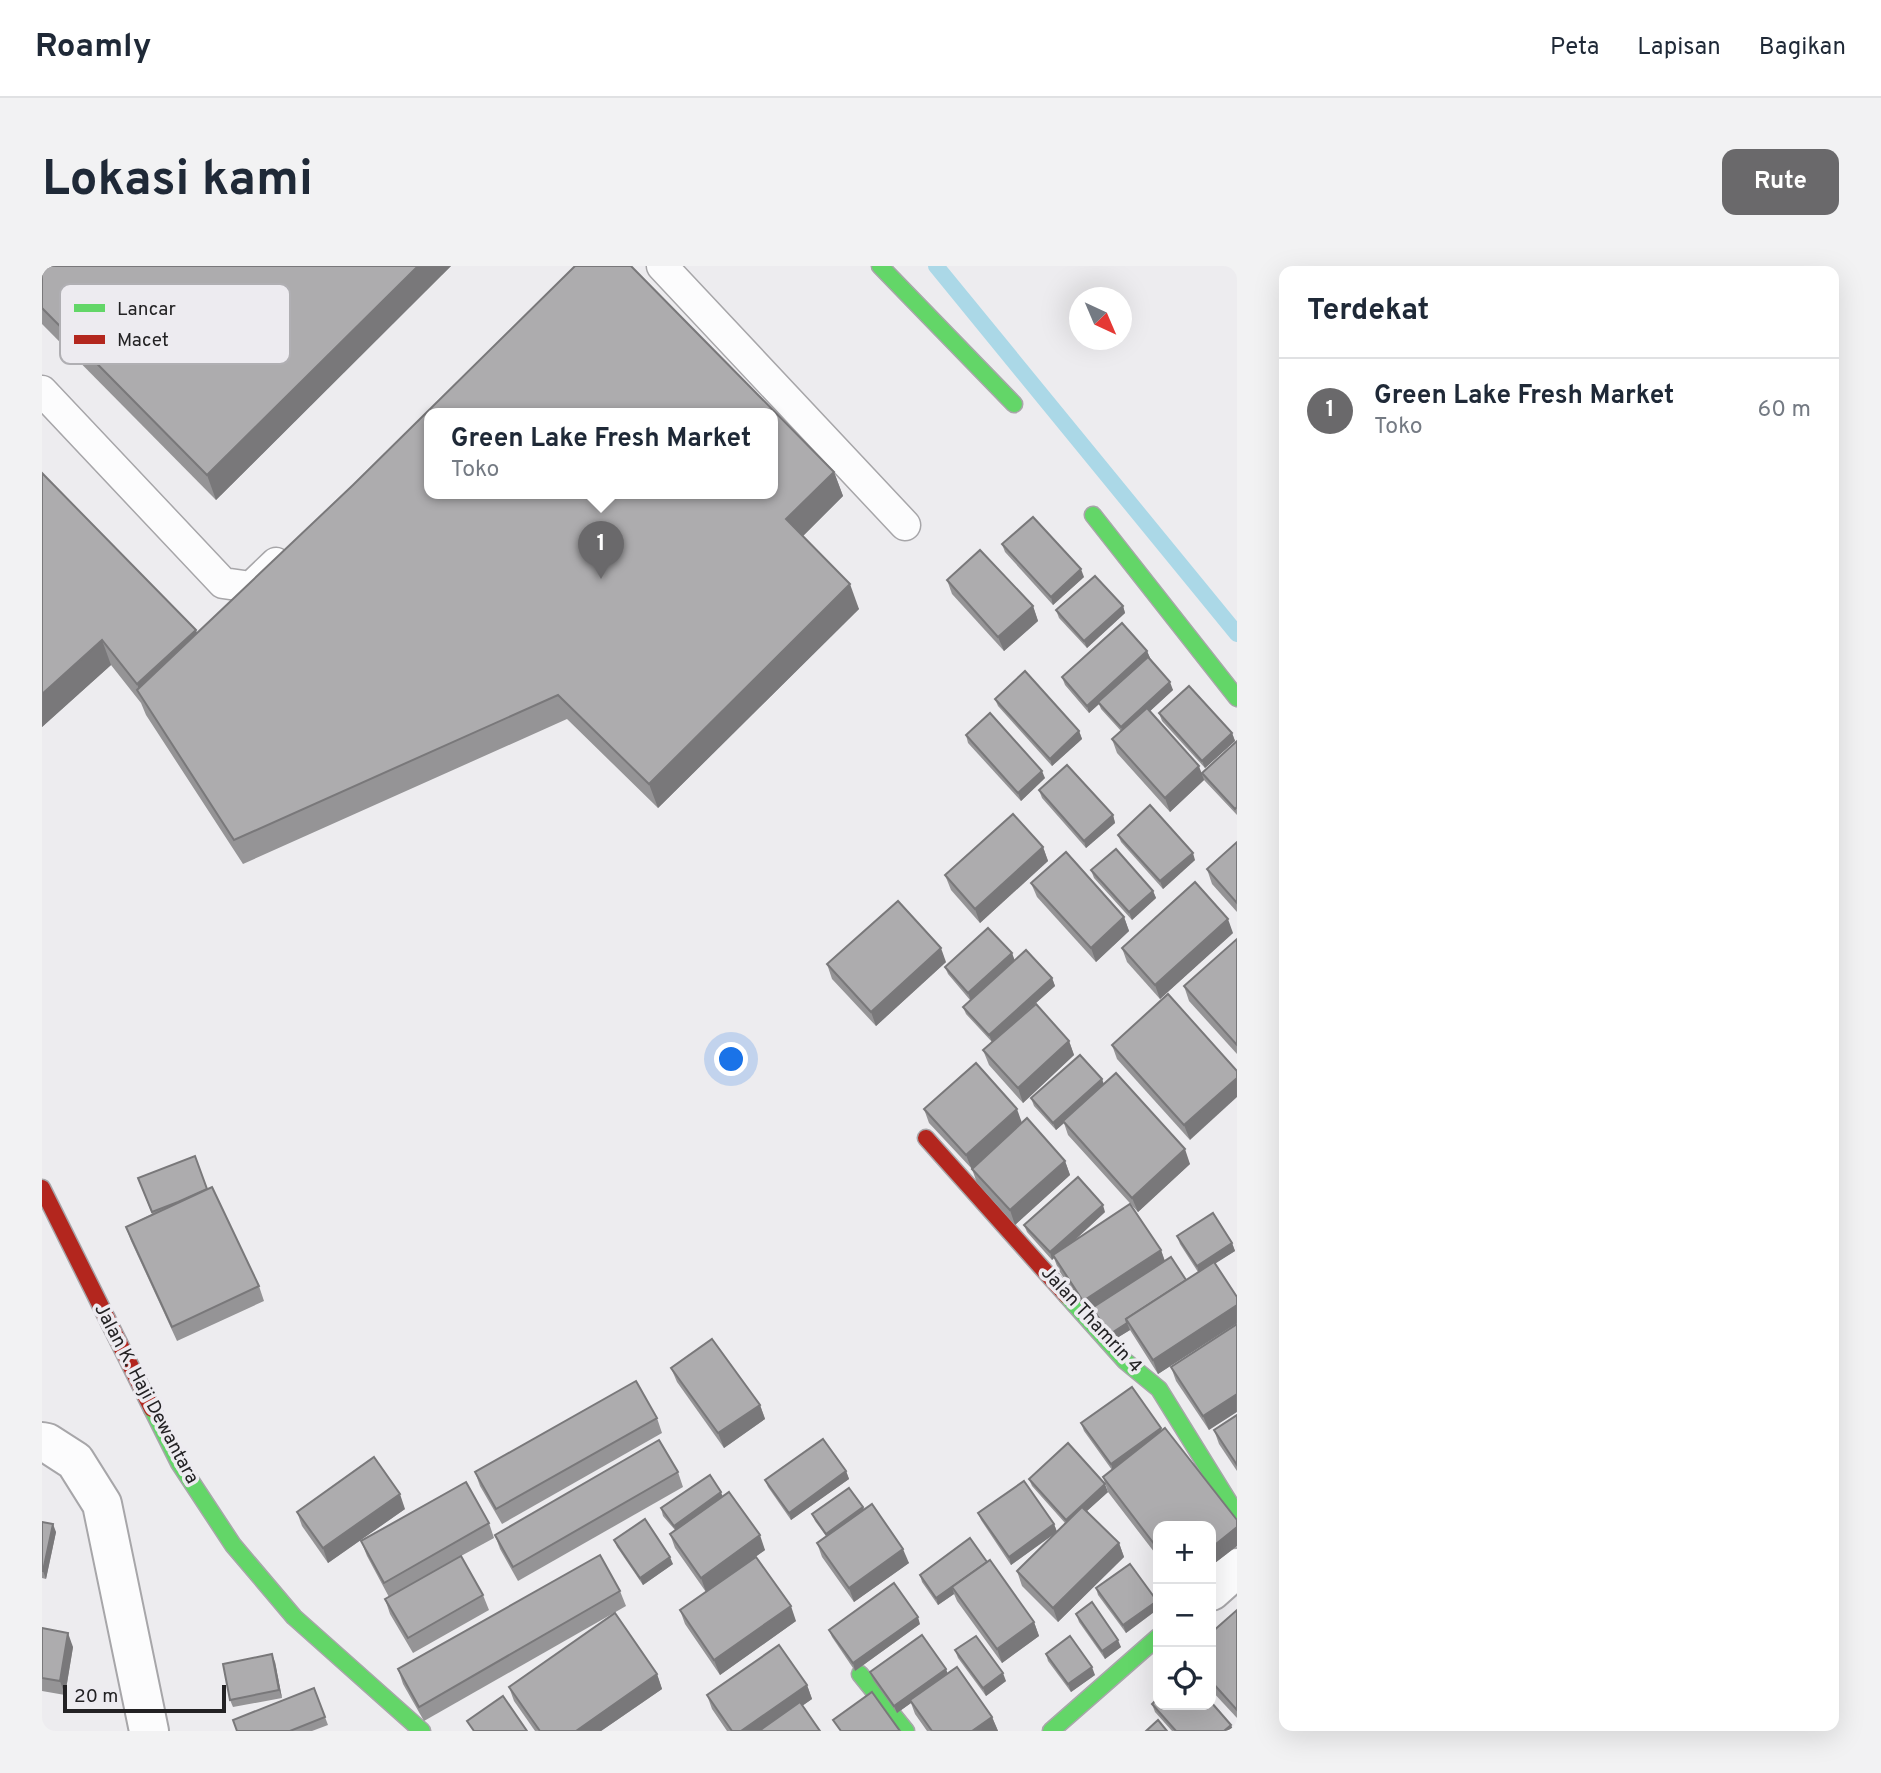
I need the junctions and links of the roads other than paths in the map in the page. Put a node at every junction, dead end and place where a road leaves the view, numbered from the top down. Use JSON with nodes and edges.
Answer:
{"nodes":[{"id":1,"x":662,"y":266,"type":"edge"},
{"id":2,"x":880,"y":266,"type":"edge"},
{"id":3,"x":42,"y":391,"type":"edge"},
{"id":4,"x":1014,"y":404,"type":"dead end"},
{"id":5,"x":1093,"y":515,"type":"dead end"},
{"id":6,"x":905,"y":525,"type":"dead end"},
{"id":7,"x":300,"y":540,"type":"edge"},
{"id":8,"x":1237,"y":698,"type":"edge"},
{"id":9,"x":926,"y":1138,"type":"edge"},
{"id":10,"x":42,"y":1188,"type":"edge"},
{"id":11,"x":42,"y":1442,"type":"edge"},
{"id":12,"x":1237,"y":1515,"type":"edge"},
{"id":13,"x":1237,"y":1568,"type":"edge"},
{"id":14,"x":1216,"y":1587,"type":"edge"},
{"id":15,"x":1153,"y":1641,"type":"edge"},
{"id":16,"x":860,"y":1674,"type":"edge"},
{"id":17,"x":149,"y":1731,"type":"edge"},
{"id":18,"x":422,"y":1731,"type":"edge"},
{"id":19,"x":906,"y":1731,"type":"edge"},
{"id":20,"x":1051,"y":1731,"type":"edge"}],
"edges":[{"from":1,"to":6,"type":"lane"},
{"from":2,"to":4,"type":"street"},
{"from":3,"to":7,"type":"lane"},
{"from":5,"to":8,"type":"street"},
{"from":9,"to":12,"type":"street","name":"Jalan Thamrin 4"},
{"from":10,"to":18,"type":"street","name":"Jalan K. Haji Dewantara"},
{"from":11,"to":17,"type":"street"},
{"from":13,"to":14,"type":"street"},
{"from":15,"to":20,"type":"street"},
{"from":16,"to":19,"type":"street"}]}
